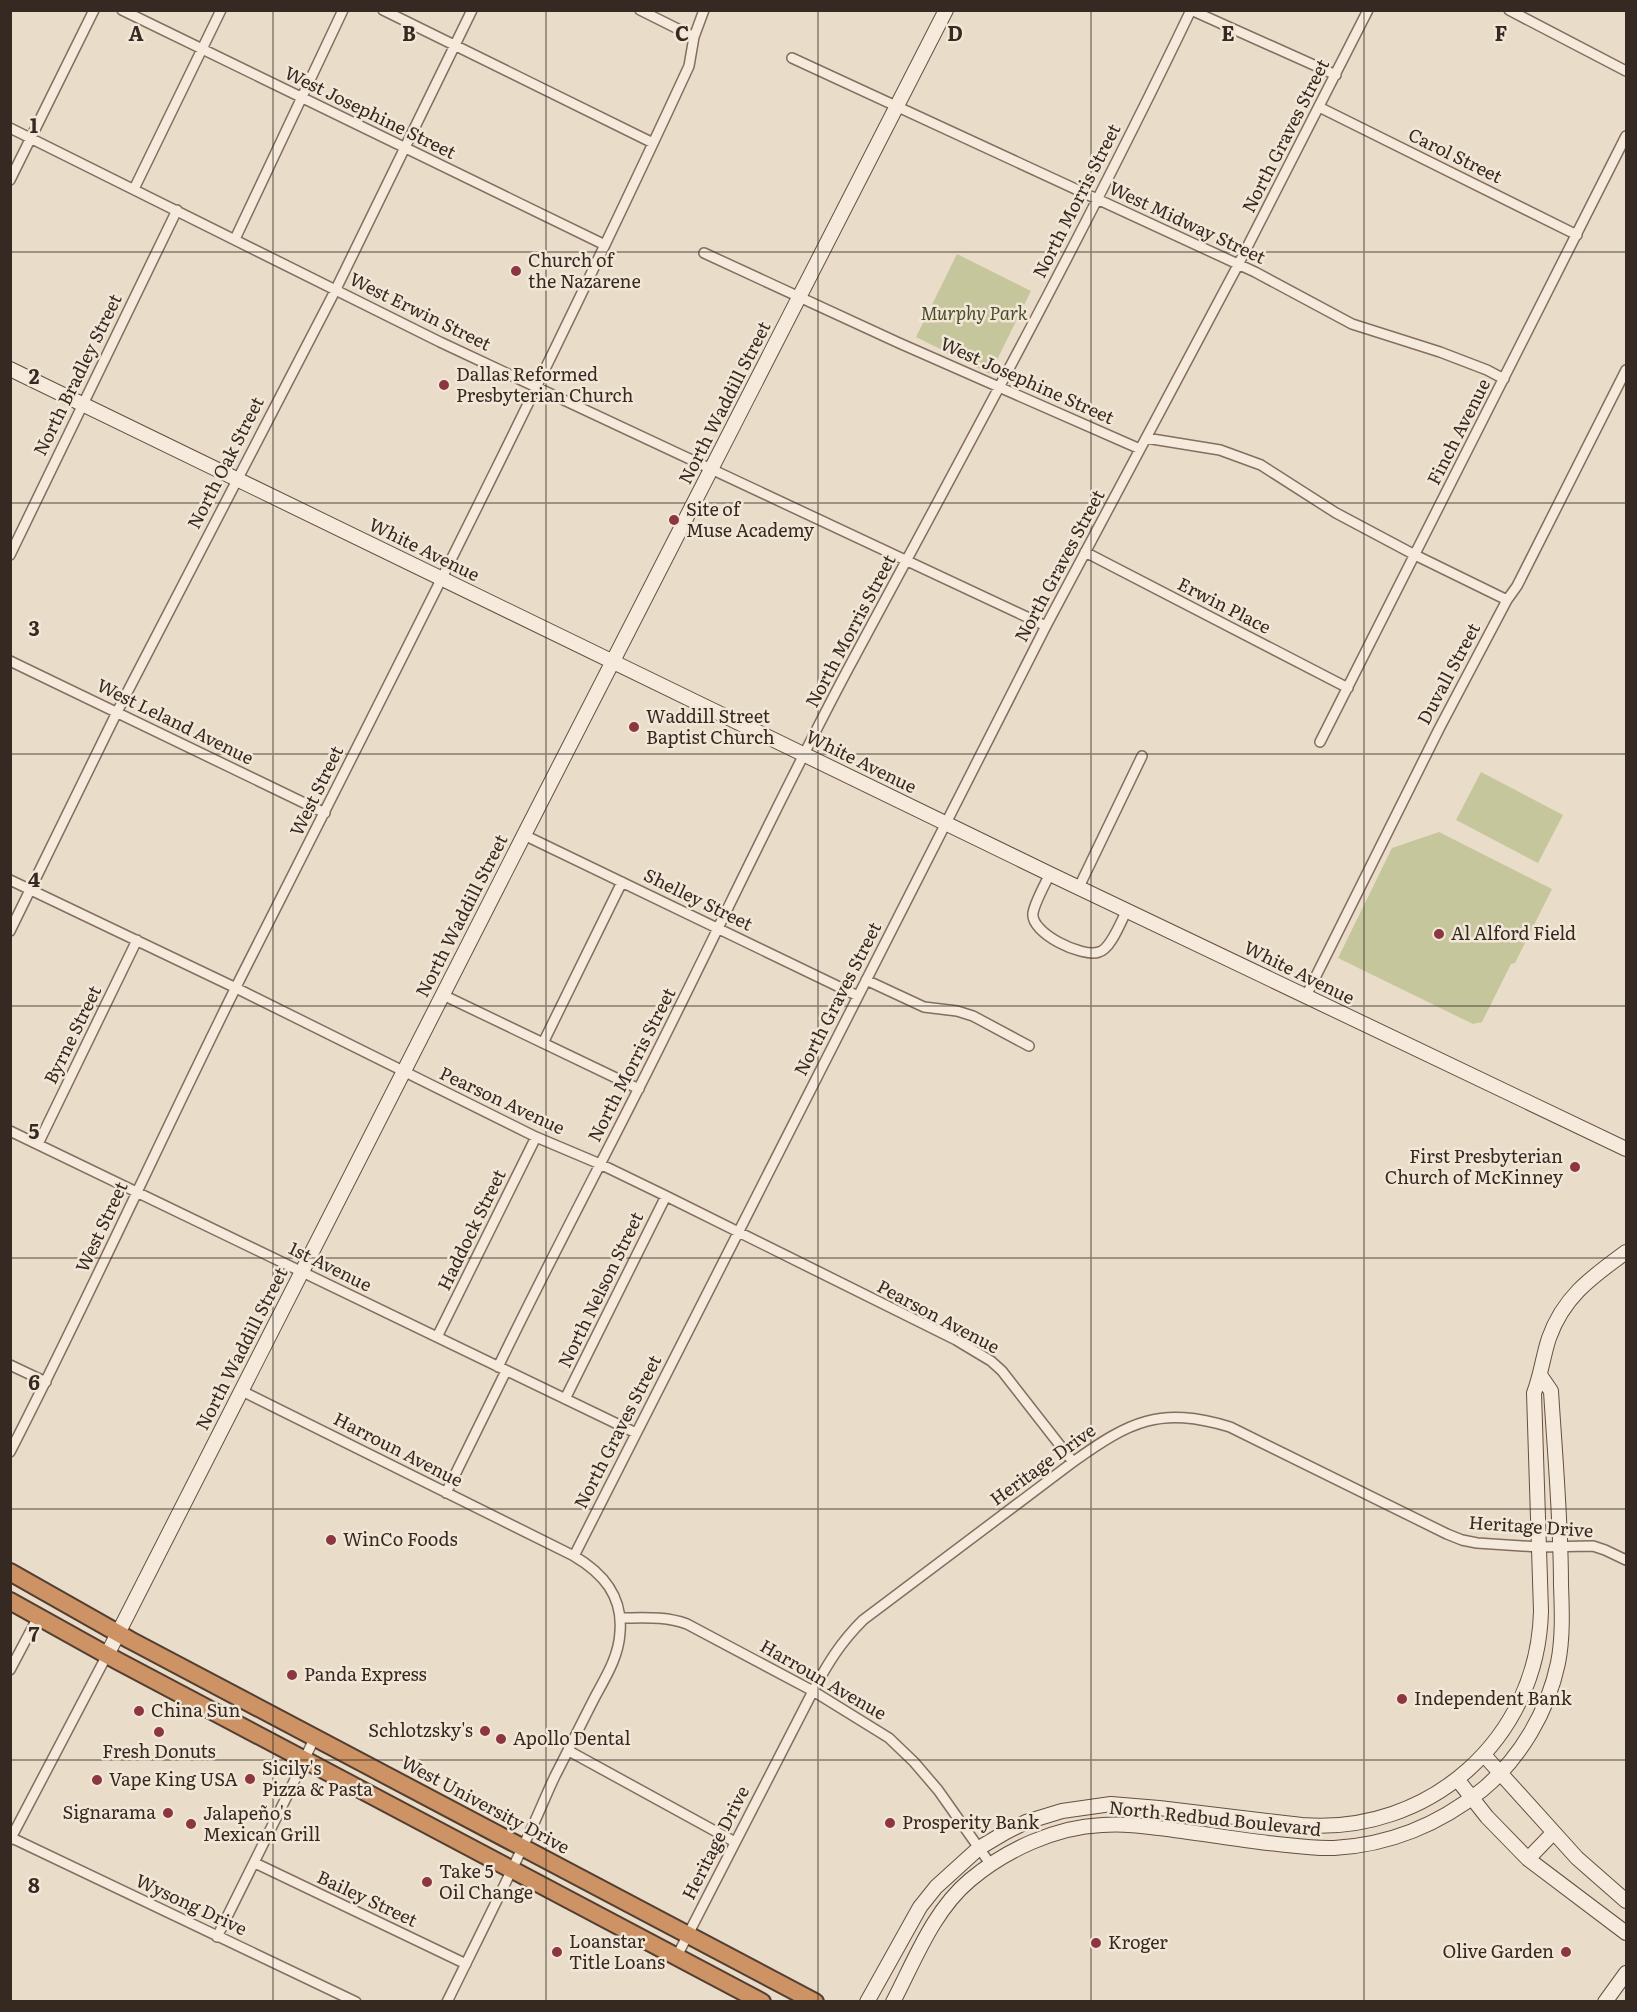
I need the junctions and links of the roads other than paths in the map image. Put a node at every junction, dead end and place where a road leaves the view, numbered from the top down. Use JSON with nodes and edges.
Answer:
{"nodes":[{"id":1,"x":94,"y":10,"type":"edge"},
{"id":2,"x":122,"y":10,"type":"edge"},
{"id":3,"x":221,"y":10,"type":"edge"},
{"id":4,"x":343,"y":10,"type":"edge"},
{"id":5,"x":383,"y":10,"type":"edge"},
{"id":6,"x":472,"y":10,"type":"edge"},
{"id":7,"x":640,"y":10,"type":"edge"},
{"id":8,"x":704,"y":10,"type":"edge"},
{"id":9,"x":946,"y":10,"type":"edge"},
{"id":10,"x":1191,"y":10,"type":"edge"},
{"id":11,"x":1368,"y":10,"type":"edge"},
{"id":12,"x":1509,"y":10,"type":"edge"},
{"id":13,"x":694,"y":37,"type":"junction"},
{"id":14,"x":455,"y":46,"type":"junction"},
{"id":15,"x":202,"y":50,"type":"junction"},
{"id":16,"x":792,"y":58,"type":"dead end"},
{"id":17,"x":1626,"y":71,"type":"edge"},
{"id":18,"x":1336,"y":75,"type":"junction"},
{"id":19,"x":301,"y":98,"type":"junction"},
{"id":20,"x":1319,"y":107,"type":"junction"},
{"id":21,"x":897,"y":108,"type":"junction"},
{"id":22,"x":10,"y":128,"type":"edge"},
{"id":23,"x":1626,"y":136,"type":"edge"},
{"id":24,"x":31,"y":139,"type":"junction"},
{"id":25,"x":653,"y":143,"type":"junction"},
{"id":26,"x":404,"y":148,"type":"junction"},
{"id":27,"x":10,"y":180,"type":"edge"},
{"id":28,"x":134,"y":189,"type":"junction"},
{"id":29,"x":1096,"y":199,"type":"junction"},
{"id":30,"x":177,"y":210,"type":"junction"},
{"id":31,"x":1577,"y":235,"type":"junction"},
{"id":32,"x":235,"y":239,"type":"junction"},
{"id":33,"x":605,"y":245,"type":"junction"},
{"id":34,"x":704,"y":252,"type":"dead end"},
{"id":35,"x":1238,"y":265,"type":"junction"},
{"id":36,"x":336,"y":289,"type":"junction"},
{"id":37,"x":799,"y":297,"type":"junction"},
{"id":38,"x":10,"y":369,"type":"edge"},
{"id":39,"x":1626,"y":369,"type":"edge"},
{"id":40,"x":1504,"y":379,"type":"junction"},
{"id":41,"x":536,"y":387,"type":"junction"},
{"id":42,"x":1000,"y":387,"type":"junction"},
{"id":43,"x":82,"y":405,"type":"junction"},
{"id":44,"x":1146,"y":438,"type":"junction"},
{"id":45,"x":1140,"y":449,"type":"junction"},
{"id":46,"x":712,"y":469,"type":"junction"},
{"id":47,"x":236,"y":479,"type":"junction"},
{"id":48,"x":1085,"y":552,"type":"junction"},
{"id":49,"x":10,"y":555,"type":"edge"},
{"id":50,"x":1415,"y":555,"type":"junction"},
{"id":51,"x":907,"y":561,"type":"junction"},
{"id":52,"x":442,"y":579,"type":"junction"},
{"id":53,"x":1507,"y":600,"type":"junction"},
{"id":54,"x":1046,"y":626,"type":"junction"},
{"id":55,"x":10,"y":661,"type":"edge"},
{"id":56,"x":613,"y":663,"type":"junction"},
{"id":57,"x":1347,"y":688,"type":"junction"},
{"id":58,"x":117,"y":712,"type":"junction"},
{"id":59,"x":1320,"y":742,"type":"dead end"},
{"id":60,"x":805,"y":755,"type":"junction"},
{"id":61,"x":1142,"y":756,"type":"dead end"},
{"id":62,"x":325,"y":813,"type":"junction"},
{"id":63,"x":946,"y":823,"type":"junction"},
{"id":64,"x":524,"y":835,"type":"junction"},
{"id":65,"x":1050,"y":874,"type":"junction"},
{"id":66,"x":10,"y":880,"type":"edge"},
{"id":67,"x":622,"y":882,"type":"junction"},
{"id":68,"x":1079,"y":887,"type":"junction"},
{"id":69,"x":30,"y":890,"type":"junction"},
{"id":70,"x":1127,"y":910,"type":"junction"},
{"id":71,"x":719,"y":928,"type":"junction"},
{"id":72,"x":10,"y":932,"type":"edge"},
{"id":73,"x":137,"y":940,"type":"junction"},
{"id":74,"x":866,"y":980,"type":"junction"},
{"id":75,"x":236,"y":988,"type":"junction"},
{"id":76,"x":443,"y":995,"type":"junction"},
{"id":77,"x":858,"y":996,"type":"junction"},
{"id":78,"x":1306,"y":996,"type":"junction"},
{"id":79,"x":543,"y":1043,"type":"junction"},
{"id":80,"x":1029,"y":1046,"type":"dead end"},
{"id":81,"x":403,"y":1072,"type":"junction"},
{"id":82,"x":639,"y":1089,"type":"junction"},
{"id":83,"x":10,"y":1131,"type":"edge"},
{"id":84,"x":536,"y":1137,"type":"junction"},
{"id":85,"x":38,"y":1144,"type":"junction"},
{"id":86,"x":1626,"y":1149,"type":"edge"},
{"id":87,"x":600,"y":1164,"type":"junction"},
{"id":88,"x":136,"y":1192,"type":"junction"},
{"id":89,"x":666,"y":1196,"type":"junction"},
{"id":90,"x":738,"y":1231,"type":"junction"},
{"id":91,"x":1626,"y":1252,"type":"edge"},
{"id":92,"x":302,"y":1272,"type":"junction"},
{"id":93,"x":437,"y":1337,"type":"junction"},
{"id":94,"x":10,"y":1365,"type":"edge"},
{"id":95,"x":502,"y":1369,"type":"junction"},
{"id":96,"x":1540,"y":1375,"type":"junction"},
{"id":97,"x":46,"y":1382,"type":"junction"},
{"id":98,"x":240,"y":1390,"type":"junction"},
{"id":99,"x":565,"y":1399,"type":"junction"},
{"id":100,"x":636,"y":1433,"type":"junction"},
{"id":101,"x":10,"y":1452,"type":"edge"},
{"id":102,"x":1073,"y":1462,"type":"junction"},
{"id":103,"x":446,"y":1493,"type":"junction"},
{"id":104,"x":1539,"y":1546,"type":"junction"},
{"id":105,"x":1561,"y":1546,"type":"junction"},
{"id":106,"x":574,"y":1556,"type":"junction"},
{"id":107,"x":1626,"y":1560,"type":"edge"},
{"id":108,"x":10,"y":1572,"type":"edge"},
{"id":109,"x":10,"y":1601,"type":"edge"},
{"id":110,"x":38,"y":1617,"type":"junction"},
{"id":111,"x":620,"y":1618,"type":"junction"},
{"id":112,"x":118,"y":1633,"type":"junction"},
{"id":113,"x":107,"y":1654,"type":"junction"},
{"id":114,"x":10,"y":1670,"type":"edge"},
{"id":115,"x":813,"y":1691,"type":"junction"},
{"id":116,"x":315,"y":1737,"type":"junction"},
{"id":117,"x":568,"y":1751,"type":"junction"},
{"id":118,"x":1484,"y":1755,"type":"junction"},
{"id":119,"x":304,"y":1759,"type":"junction"},
{"id":120,"x":1501,"y":1773,"type":"junction"},
{"id":121,"x":1457,"y":1779,"type":"junction"},
{"id":122,"x":1472,"y":1798,"type":"junction"},
{"id":123,"x":1553,"y":1833,"type":"junction"},
{"id":124,"x":11,"y":1839,"type":"edge"},
{"id":125,"x":735,"y":1842,"type":"junction"},
{"id":126,"x":523,"y":1846,"type":"junction"},
{"id":127,"x":979,"y":1848,"type":"junction"},
{"id":128,"x":1528,"y":1858,"type":"junction"},
{"id":129,"x":255,"y":1863,"type":"junction"},
{"id":130,"x":991,"y":1865,"type":"junction"},
{"id":131,"x":512,"y":1869,"type":"junction"},
{"id":132,"x":1626,"y":1901,"type":"edge"},
{"id":133,"x":1626,"y":1933,"type":"edge"},
{"id":134,"x":688,"y":1935,"type":"junction"},
{"id":135,"x":217,"y":1936,"type":"junction"},
{"id":136,"x":677,"y":1956,"type":"junction"},
{"id":137,"x":466,"y":1964,"type":"junction"},
{"id":138,"x":1626,"y":1973,"type":"edge"},
{"id":139,"x":356,"y":2001,"type":"edge"},
{"id":140,"x":447,"y":2001,"type":"edge"},
{"id":141,"x":762,"y":2001,"type":"edge"},
{"id":142,"x":815,"y":2001,"type":"edge"},
{"id":143,"x":867,"y":2001,"type":"edge"},
{"id":144,"x":893,"y":2001,"type":"edge"},
{"id":145,"x":1605,"y":2001,"type":"edge"}],
"edges":[{"from":1,"to":24,"type":"street"},
{"from":2,"to":15,"type":"street","name":"West Josephine Street"},
{"from":3,"to":15,"type":"street"},
{"from":4,"to":19,"type":"street"},
{"from":5,"to":14,"type":"street"},
{"from":6,"to":14,"type":"street","name":"North Oak Street"},
{"from":7,"to":13,"type":"street"},
{"from":8,"to":13,"type":"street","name":"West Street"},
{"from":9,"to":21,"type":"street","name":"North Waddill Street"},
{"from":10,"to":18,"type":"street"},
{"from":10,"to":29,"type":"street","name":"North Morris Street"},
{"from":11,"to":18,"type":"street","name":"North Graves Street"},
{"from":12,"to":17,"type":"street"},
{"from":13,"to":25,"type":"street","name":"West Street"},
{"from":14,"to":25,"type":"street"},
{"from":14,"to":26,"type":"street","name":"North Oak Street"},
{"from":15,"to":19,"type":"street","name":"West Josephine Street"},
{"from":15,"to":28,"type":"street"},
{"from":16,"to":21,"type":"street","name":"West Midway Street"},
{"from":18,"to":20,"type":"street","name":"North Graves Street"},
{"from":19,"to":26,"type":"street","name":"West Josephine Street"},
{"from":19,"to":32,"type":"street"},
{"from":20,"to":31,"type":"street","name":"Carol Street"},
{"from":20,"to":35,"type":"street","name":"North Graves Street"},
{"from":21,"to":29,"type":"street","name":"West Midway Street"},
{"from":21,"to":37,"type":"street","name":"North Waddill Street"},
{"from":22,"to":24,"type":"street","name":"West Erwin Street"},
{"from":23,"to":31,"type":"street","name":"Finch Avenue"},
{"from":24,"to":27,"type":"street"},
{"from":24,"to":28,"type":"street","name":"West Erwin Street"},
{"from":25,"to":33,"type":"street","name":"West Street"},
{"from":26,"to":33,"type":"street","name":"West Josephine Street"},
{"from":26,"to":36,"type":"street","name":"North Oak Street"},
{"from":28,"to":30,"type":"street","name":"West Erwin Street"},
{"from":29,"to":35,"type":"street","name":"West Midway Street"},
{"from":29,"to":42,"type":"street","name":"North Morris Street"},
{"from":30,"to":32,"type":"street","name":"West Erwin Street"},
{"from":30,"to":43,"type":"street","name":"North Bradley Street"},
{"from":31,"to":40,"type":"street","name":"Finch Avenue"},
{"from":32,"to":36,"type":"street","name":"West Erwin Street"},
{"from":33,"to":41,"type":"street","name":"West Street"},
{"from":34,"to":37,"type":"street","name":"West Josephine Street"},
{"from":35,"to":40,"type":"street","name":"West Midway Street"},
{"from":35,"to":44,"type":"street","name":"North Graves Street"},
{"from":36,"to":41,"type":"street","name":"West Erwin Street"},
{"from":36,"to":47,"type":"street","name":"North Oak Street"},
{"from":37,"to":42,"type":"street","name":"West Josephine Street"},
{"from":37,"to":46,"type":"street","name":"North Waddill Street"},
{"from":38,"to":43,"type":"street","name":"White Avenue"},
{"from":39,"to":53,"type":"street","name":"Duvall Street"},
{"from":40,"to":50,"type":"street","name":"Finch Avenue"},
{"from":41,"to":46,"type":"street","name":"West Erwin Street"},
{"from":41,"to":52,"type":"street","name":"West Street"},
{"from":42,"to":45,"type":"street","name":"West Josephine Street"},
{"from":42,"to":51,"type":"street","name":"North Morris Street"},
{"from":43,"to":47,"type":"street","name":"White Avenue"},
{"from":43,"to":49,"type":"street","name":"North Bradley Street"},
{"from":44,"to":45,"type":"street","name":"North Graves Street"},
{"from":44,"to":50,"type":"street"},
{"from":45,"to":48,"type":"street","name":"North Graves Street"},
{"from":46,"to":51,"type":"street","name":"West Erwin Street"},
{"from":46,"to":56,"type":"street","name":"North Waddill Street"},
{"from":47,"to":52,"type":"street","name":"White Avenue"},
{"from":47,"to":58,"type":"street","name":"North Oak Street"},
{"from":48,"to":54,"type":"street","name":"North Graves Street"},
{"from":48,"to":57,"type":"street","name":"Erwin Place"},
{"from":50,"to":53,"type":"street"},
{"from":50,"to":57,"type":"street","name":"Finch Avenue"},
{"from":51,"to":54,"type":"street","name":"West Erwin Street"},
{"from":51,"to":60,"type":"street","name":"North Morris Street"},
{"from":52,"to":56,"type":"street","name":"White Avenue"},
{"from":52,"to":62,"type":"street","name":"West Street"},
{"from":53,"to":78,"type":"street","name":"Duvall Street"},
{"from":54,"to":63,"type":"street","name":"North Graves Street"},
{"from":55,"to":58,"type":"street","name":"West Leland Avenue"},
{"from":56,"to":60,"type":"street","name":"White Avenue"},
{"from":56,"to":64,"type":"street","name":"North Waddill Street"},
{"from":57,"to":59,"type":"street","name":"Finch Avenue"},
{"from":58,"to":62,"type":"street","name":"West Leland Avenue"},
{"from":58,"to":69,"type":"street","name":"North Oak Street"},
{"from":60,"to":63,"type":"street","name":"White Avenue"},
{"from":60,"to":71,"type":"street","name":"North Morris Street"},
{"from":61,"to":68,"type":"street"},
{"from":62,"to":75,"type":"street","name":"West Street"},
{"from":63,"to":65,"type":"street","name":"White Avenue"},
{"from":63,"to":74,"type":"street","name":"North Graves Street"},
{"from":64,"to":67,"type":"street","name":"Shelley Street"},
{"from":64,"to":76,"type":"street","name":"North Waddill Street"},
{"from":65,"to":68,"type":"street","name":"White Avenue"},
{"from":65,"to":70,"type":"street"},
{"from":66,"to":69,"type":"street","name":"Pearson Avenue"},
{"from":67,"to":71,"type":"street","name":"Shelley Street"},
{"from":67,"to":79,"type":"street"},
{"from":68,"to":70,"type":"street","name":"White Avenue"},
{"from":69,"to":72,"type":"street","name":"North Oak Street"},
{"from":69,"to":73,"type":"street","name":"Pearson Avenue"},
{"from":70,"to":78,"type":"street","name":"White Avenue"},
{"from":71,"to":77,"type":"street","name":"Shelley Street"},
{"from":71,"to":82,"type":"street","name":"North Morris Street"},
{"from":73,"to":75,"type":"street","name":"Pearson Avenue"},
{"from":73,"to":85,"type":"street","name":"Byrne Street"},
{"from":74,"to":77,"type":"street","name":"North Graves Street"},
{"from":74,"to":80,"type":"street"},
{"from":75,"to":81,"type":"street","name":"Pearson Avenue"},
{"from":75,"to":88,"type":"street","name":"West Street"},
{"from":76,"to":79,"type":"street"},
{"from":76,"to":81,"type":"street","name":"North Waddill Street"},
{"from":77,"to":90,"type":"street","name":"North Graves Street"},
{"from":78,"to":86,"type":"street","name":"White Avenue"},
{"from":79,"to":82,"type":"street"},
{"from":81,"to":84,"type":"street","name":"Pearson Avenue"},
{"from":81,"to":92,"type":"street","name":"North Waddill Street"},
{"from":82,"to":87,"type":"street","name":"North Morris Street"},
{"from":83,"to":85,"type":"street","name":"1st Avenue"},
{"from":84,"to":87,"type":"street","name":"Pearson Avenue"},
{"from":84,"to":93,"type":"street","name":"Haddock Street"},
{"from":85,"to":88,"type":"street","name":"1st Avenue"},
{"from":87,"to":89,"type":"street","name":"Pearson Avenue"},
{"from":87,"to":95,"type":"street","name":"North Morris Street"},
{"from":88,"to":92,"type":"street","name":"1st Avenue"},
{"from":88,"to":97,"type":"street","name":"West Street"},
{"from":89,"to":90,"type":"street","name":"Pearson Avenue"},
{"from":89,"to":99,"type":"street","name":"North Nelson Street"},
{"from":90,"to":100,"type":"street","name":"North Graves Street"},
{"from":90,"to":102,"type":"street","name":"Pearson Avenue"},
{"from":91,"to":96,"type":"street","name":"North Redbud Boulevard"},
{"from":92,"to":93,"type":"street","name":"1st Avenue"},
{"from":92,"to":98,"type":"street","name":"North Waddill Street"},
{"from":93,"to":95,"type":"street","name":"1st Avenue"},
{"from":94,"to":97,"type":"street"},
{"from":95,"to":99,"type":"street","name":"1st Avenue"},
{"from":95,"to":103,"type":"street","name":"North Morris Street"},
{"from":96,"to":104,"type":"street","name":"North Redbud Boulevard"},
{"from":96,"to":105,"type":"street","name":"North Redbud Boulevard"},
{"from":97,"to":101,"type":"street","name":"West Street"},
{"from":98,"to":103,"type":"street","name":"Harroun Avenue"},
{"from":98,"to":112,"type":"street","name":"North Waddill Street"},
{"from":99,"to":100,"type":"street","name":"1st Avenue"},
{"from":100,"to":106,"type":"street","name":"North Graves Street"},
{"from":102,"to":104,"type":"street","name":"Heritage Drive"},
{"from":102,"to":115,"type":"street","name":"Heritage Drive"},
{"from":103,"to":106,"type":"street","name":"Harroun Avenue"},
{"from":104,"to":105,"type":"street","name":"Heritage Drive"},
{"from":104,"to":118,"type":"street","name":"North Redbud Boulevard"},
{"from":105,"to":107,"type":"street","name":"Heritage Drive"},
{"from":105,"to":120,"type":"street","name":"North Redbud Boulevard"},
{"from":106,"to":111,"type":"street"},
{"from":108,"to":112,"type":"highway","name":"West University Drive"},
{"from":109,"to":110,"type":"highway"},
{"from":110,"to":113,"type":"highway"},
{"from":110,"to":114,"type":"street"},
{"from":111,"to":115,"type":"street","name":"Harroun Avenue"},
{"from":111,"to":117,"type":"street"},
{"from":112,"to":113,"type":"street","name":"North Waddill Street"},
{"from":112,"to":116,"type":"highway","name":"West University Drive"},
{"from":113,"to":119,"type":"highway"},
{"from":113,"to":124,"type":"street","name":"North Waddill Street"},
{"from":115,"to":125,"type":"street","name":"Heritage Drive"},
{"from":115,"to":127,"type":"street","name":"Harroun Avenue"},
{"from":116,"to":119,"type":"street"},
{"from":116,"to":126,"type":"highway","name":"West University Drive"},
{"from":117,"to":125,"type":"street"},
{"from":117,"to":126,"type":"street"},
{"from":118,"to":120,"type":"street"},
{"from":118,"to":121,"type":"street","name":"North Redbud Boulevard"},
{"from":119,"to":129,"type":"street"},
{"from":119,"to":131,"type":"highway"},
{"from":120,"to":122,"type":"street","name":"North Redbud Boulevard"},
{"from":120,"to":123,"type":"street"},
{"from":121,"to":122,"type":"street"},
{"from":121,"to":127,"type":"street","name":"North Redbud Boulevard"},
{"from":122,"to":128,"type":"street"},
{"from":122,"to":130,"type":"street","name":"North Redbud Boulevard"},
{"from":123,"to":128,"type":"street"},
{"from":123,"to":132,"type":"street"},
{"from":124,"to":135,"type":"street","name":"Wysong Drive"},
{"from":125,"to":134,"type":"street","name":"Heritage Drive"},
{"from":126,"to":131,"type":"street"},
{"from":126,"to":134,"type":"highway","name":"West University Drive"},
{"from":127,"to":130,"type":"street","name":"Harroun Avenue"},
{"from":127,"to":143,"type":"street","name":"North Redbud Boulevard"},
{"from":128,"to":133,"type":"street"},
{"from":129,"to":135,"type":"street"},
{"from":129,"to":137,"type":"street","name":"Bailey Street"},
{"from":130,"to":144,"type":"street","name":"North Redbud Boulevard"},
{"from":131,"to":136,"type":"highway"},
{"from":131,"to":137,"type":"street"},
{"from":134,"to":136,"type":"street","name":"Heritage Drive"},
{"from":134,"to":142,"type":"highway","name":"West University Drive"},
{"from":135,"to":139,"type":"street","name":"Wysong Drive"},
{"from":136,"to":141,"type":"highway"},
{"from":137,"to":140,"type":"street"},
{"from":138,"to":145,"type":"street"}]}
